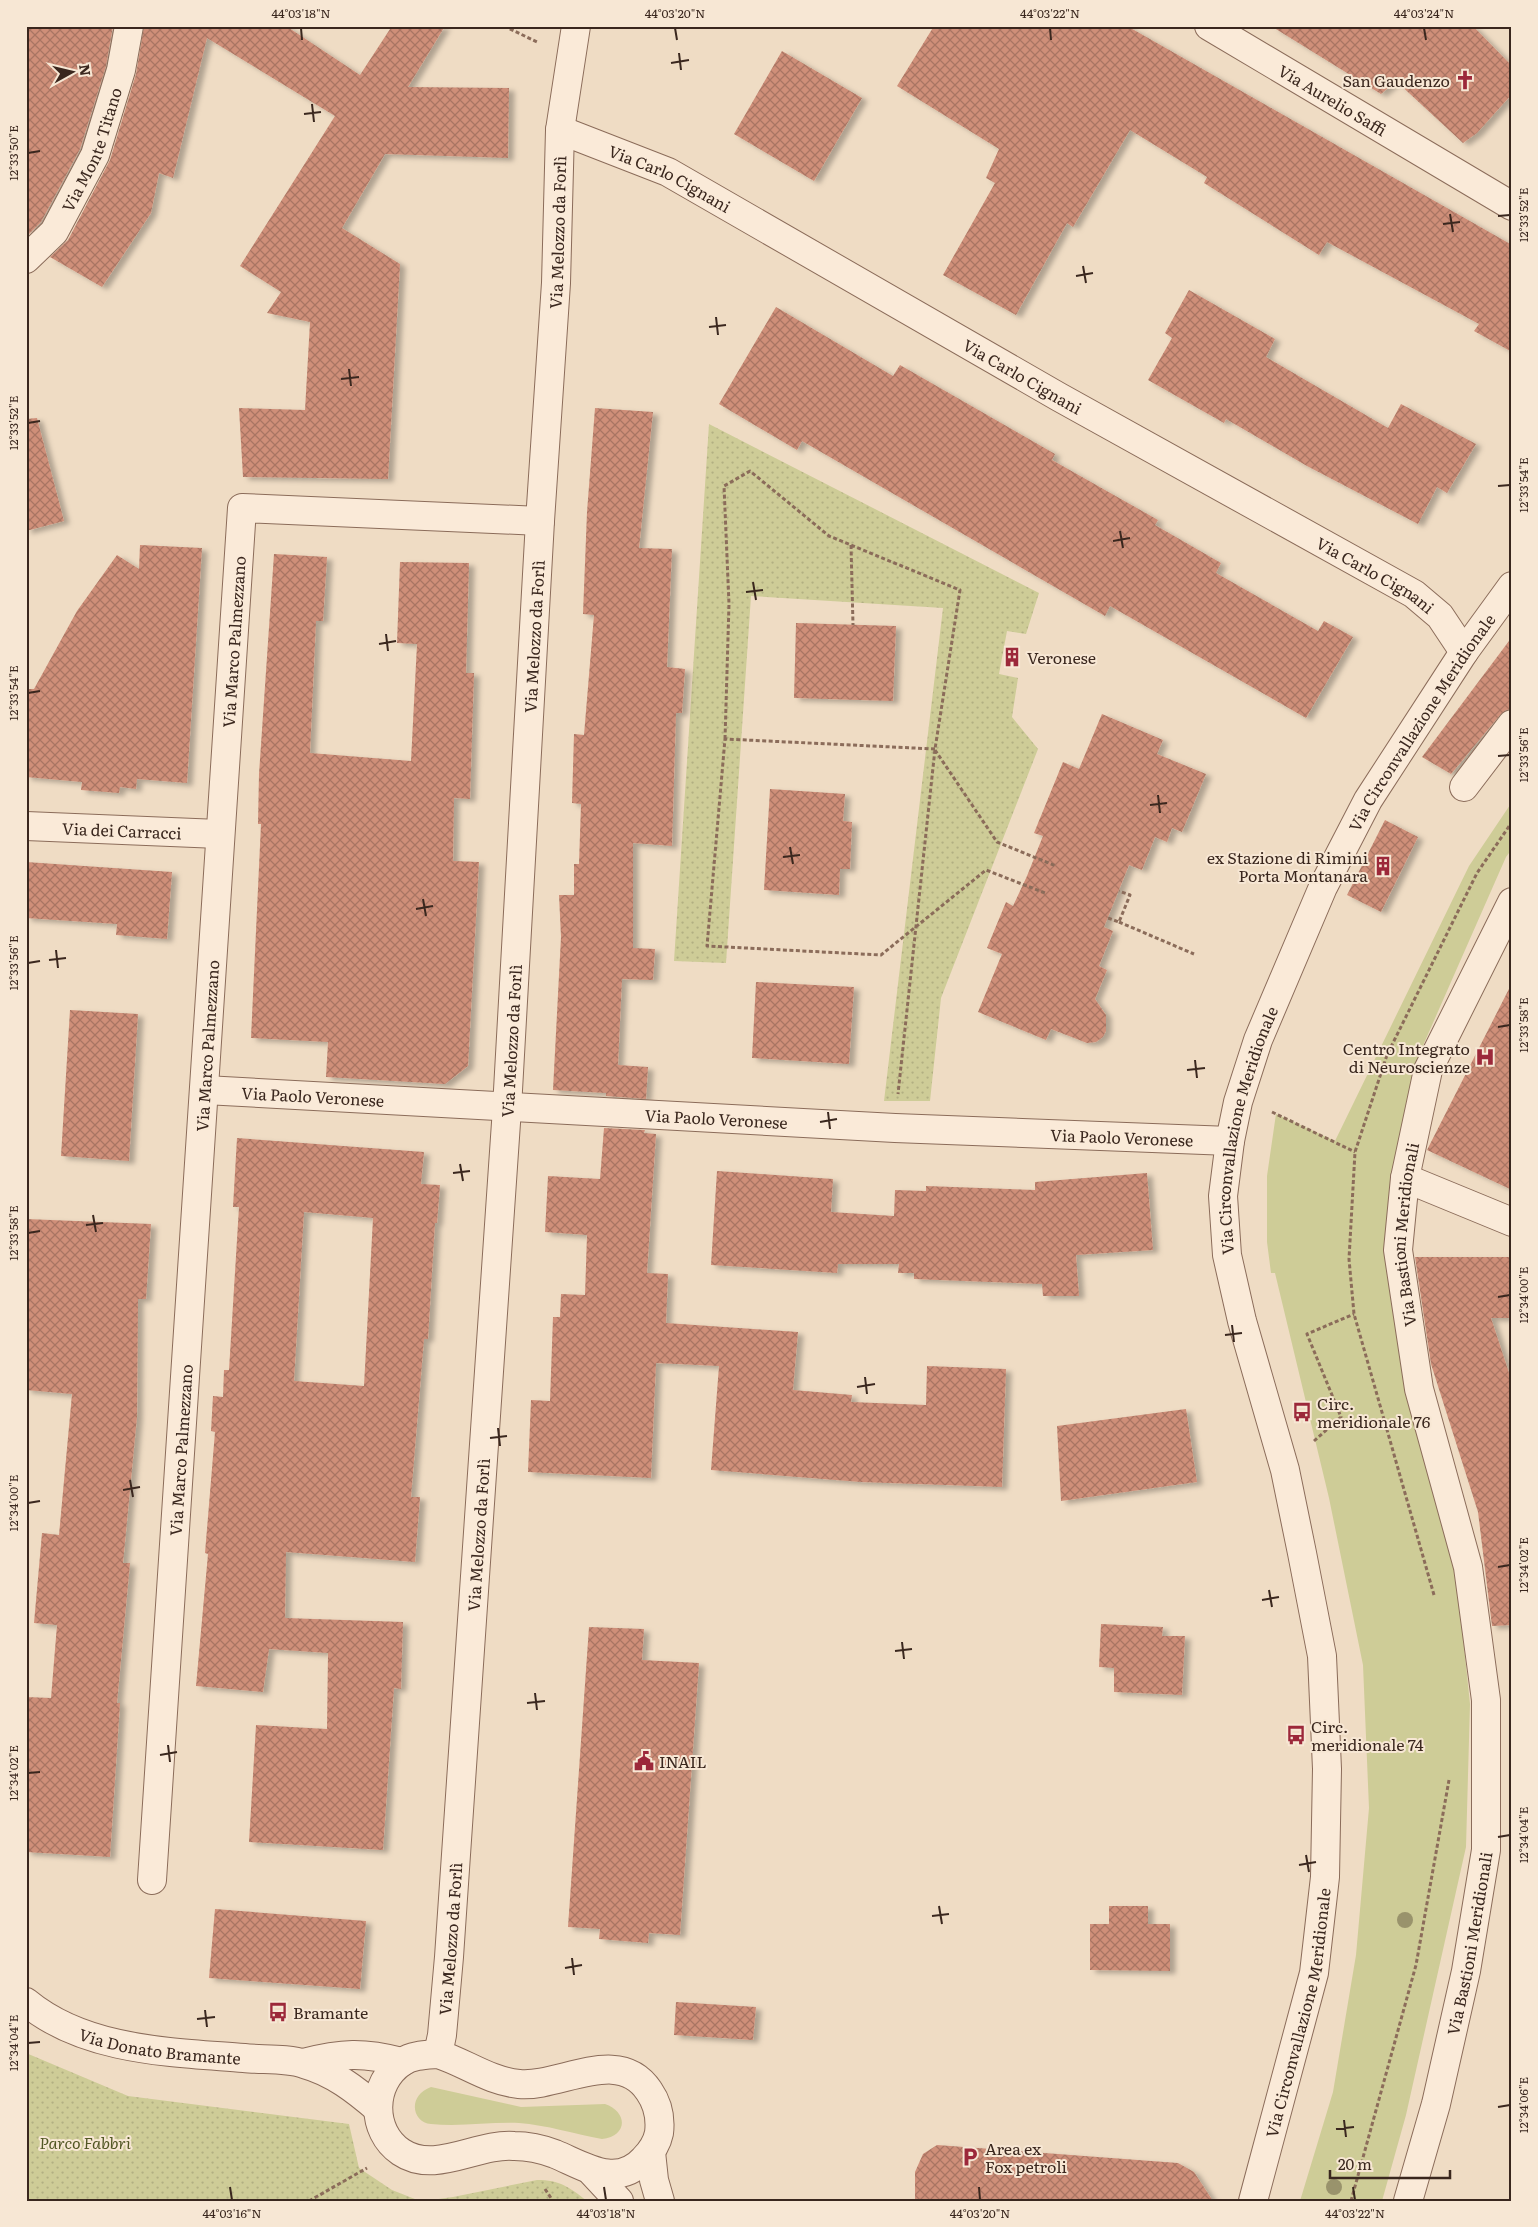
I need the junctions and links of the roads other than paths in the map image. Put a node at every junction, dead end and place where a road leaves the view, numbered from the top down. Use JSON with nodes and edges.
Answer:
{"nodes":[{"id":1,"x":129,"y":26,"type":"edge"},
{"id":2,"x":576,"y":26,"type":"edge"},
{"id":3,"x":1209,"y":26,"type":"edge"},
{"id":4,"x":560,"y":130,"type":"junction"},
{"id":5,"x":1512,"y":206,"type":"edge"},
{"id":6,"x":26,"y":259,"type":"edge"},
{"id":7,"x":540,"y":521,"type":"junction"},
{"id":8,"x":1512,"y":586,"type":"edge"},
{"id":9,"x":1464,"y":652,"type":"junction"},
{"id":10,"x":1512,"y":724,"type":"edge"},
{"id":11,"x":1464,"y":787,"type":"dead end"},
{"id":12,"x":26,"y":826,"type":"edge"},
{"id":13,"x":219,"y":834,"type":"junction"},
{"id":14,"x":1512,"y":902,"type":"edge"},
{"id":15,"x":205,"y":1090,"type":"junction"},
{"id":16,"x":507,"y":1108,"type":"junction"},
{"id":17,"x":1230,"y":1142,"type":"junction"},
{"id":18,"x":1405,"y":1178,"type":"junction"},
{"id":19,"x":1512,"y":1222,"type":"edge"},
{"id":20,"x":152,"y":1880,"type":"dead end"},
{"id":21,"x":26,"y":2002,"type":"edge"},
{"id":22,"x":438,"y":2054,"type":"junction"},
{"id":23,"x":402,"y":2062,"type":"junction"},
{"id":24,"x":303,"y":2063,"type":"junction"},
{"id":25,"x":378,"y":2109,"type":"junction"},
{"id":26,"x":651,"y":2152,"type":"junction"},
{"id":27,"x":592,"y":2172,"type":"junction"},
{"id":28,"x":619,"y":2201,"type":"edge"},
{"id":29,"x":660,"y":2201,"type":"edge"},
{"id":30,"x":1253,"y":2201,"type":"edge"},
{"id":31,"x":1408,"y":2201,"type":"edge"}],
"edges":[{"from":1,"to":6,"type":"street","name":"Via Monte Titano"},
{"from":2,"to":4,"type":"street","name":"Via Melozzo da Forlì"},
{"from":3,"to":5,"type":"street","name":"Via Aurelio Saffi"},
{"from":4,"to":7,"type":"street","name":"Via Melozzo da Forlì"},
{"from":4,"to":9,"type":"street","name":"Via Carlo Cignani"},
{"from":7,"to":13,"type":"street","name":"Via Marco Palmezzano"},
{"from":7,"to":16,"type":"street","name":"Via Melozzo da Forlì"},
{"from":8,"to":9,"type":"street","name":"Via Circonvallazione Meridionale"},
{"from":9,"to":17,"type":"street","name":"Via Circonvallazione Meridionale"},
{"from":10,"to":11,"type":"street"},
{"from":12,"to":13,"type":"street","name":"Via dei Carracci"},
{"from":13,"to":15,"type":"street","name":"Via Marco Palmezzano"},
{"from":14,"to":18,"type":"street","name":"Via Bastioni Meridionali"},
{"from":15,"to":16,"type":"street","name":"Via Paolo Veronese"},
{"from":15,"to":20,"type":"street","name":"Via Marco Palmezzano"},
{"from":16,"to":17,"type":"street","name":"Via Paolo Veronese"},
{"from":16,"to":22,"type":"street","name":"Via Melozzo da Forlì"},
{"from":17,"to":30,"type":"street","name":"Via Circonvallazione Meridionale"},
{"from":18,"to":19,"type":"street"},
{"from":18,"to":31,"type":"street","name":"Via Bastioni Meridionali"},
{"from":21,"to":24,"type":"street","name":"Via Donato Bramante"},
{"from":22,"to":23,"type":"street"},
{"from":22,"to":26,"type":"street"},
{"from":23,"to":24,"type":"street","name":"Via Donato Bramante"},
{"from":23,"to":25,"type":"street"},
{"from":24,"to":25,"type":"street","name":"Via Donato Bramante"},
{"from":25,"to":27,"type":"street"},
{"from":26,"to":27,"type":"street"},
{"from":26,"to":29,"type":"street"},
{"from":27,"to":28,"type":"street"}]}
